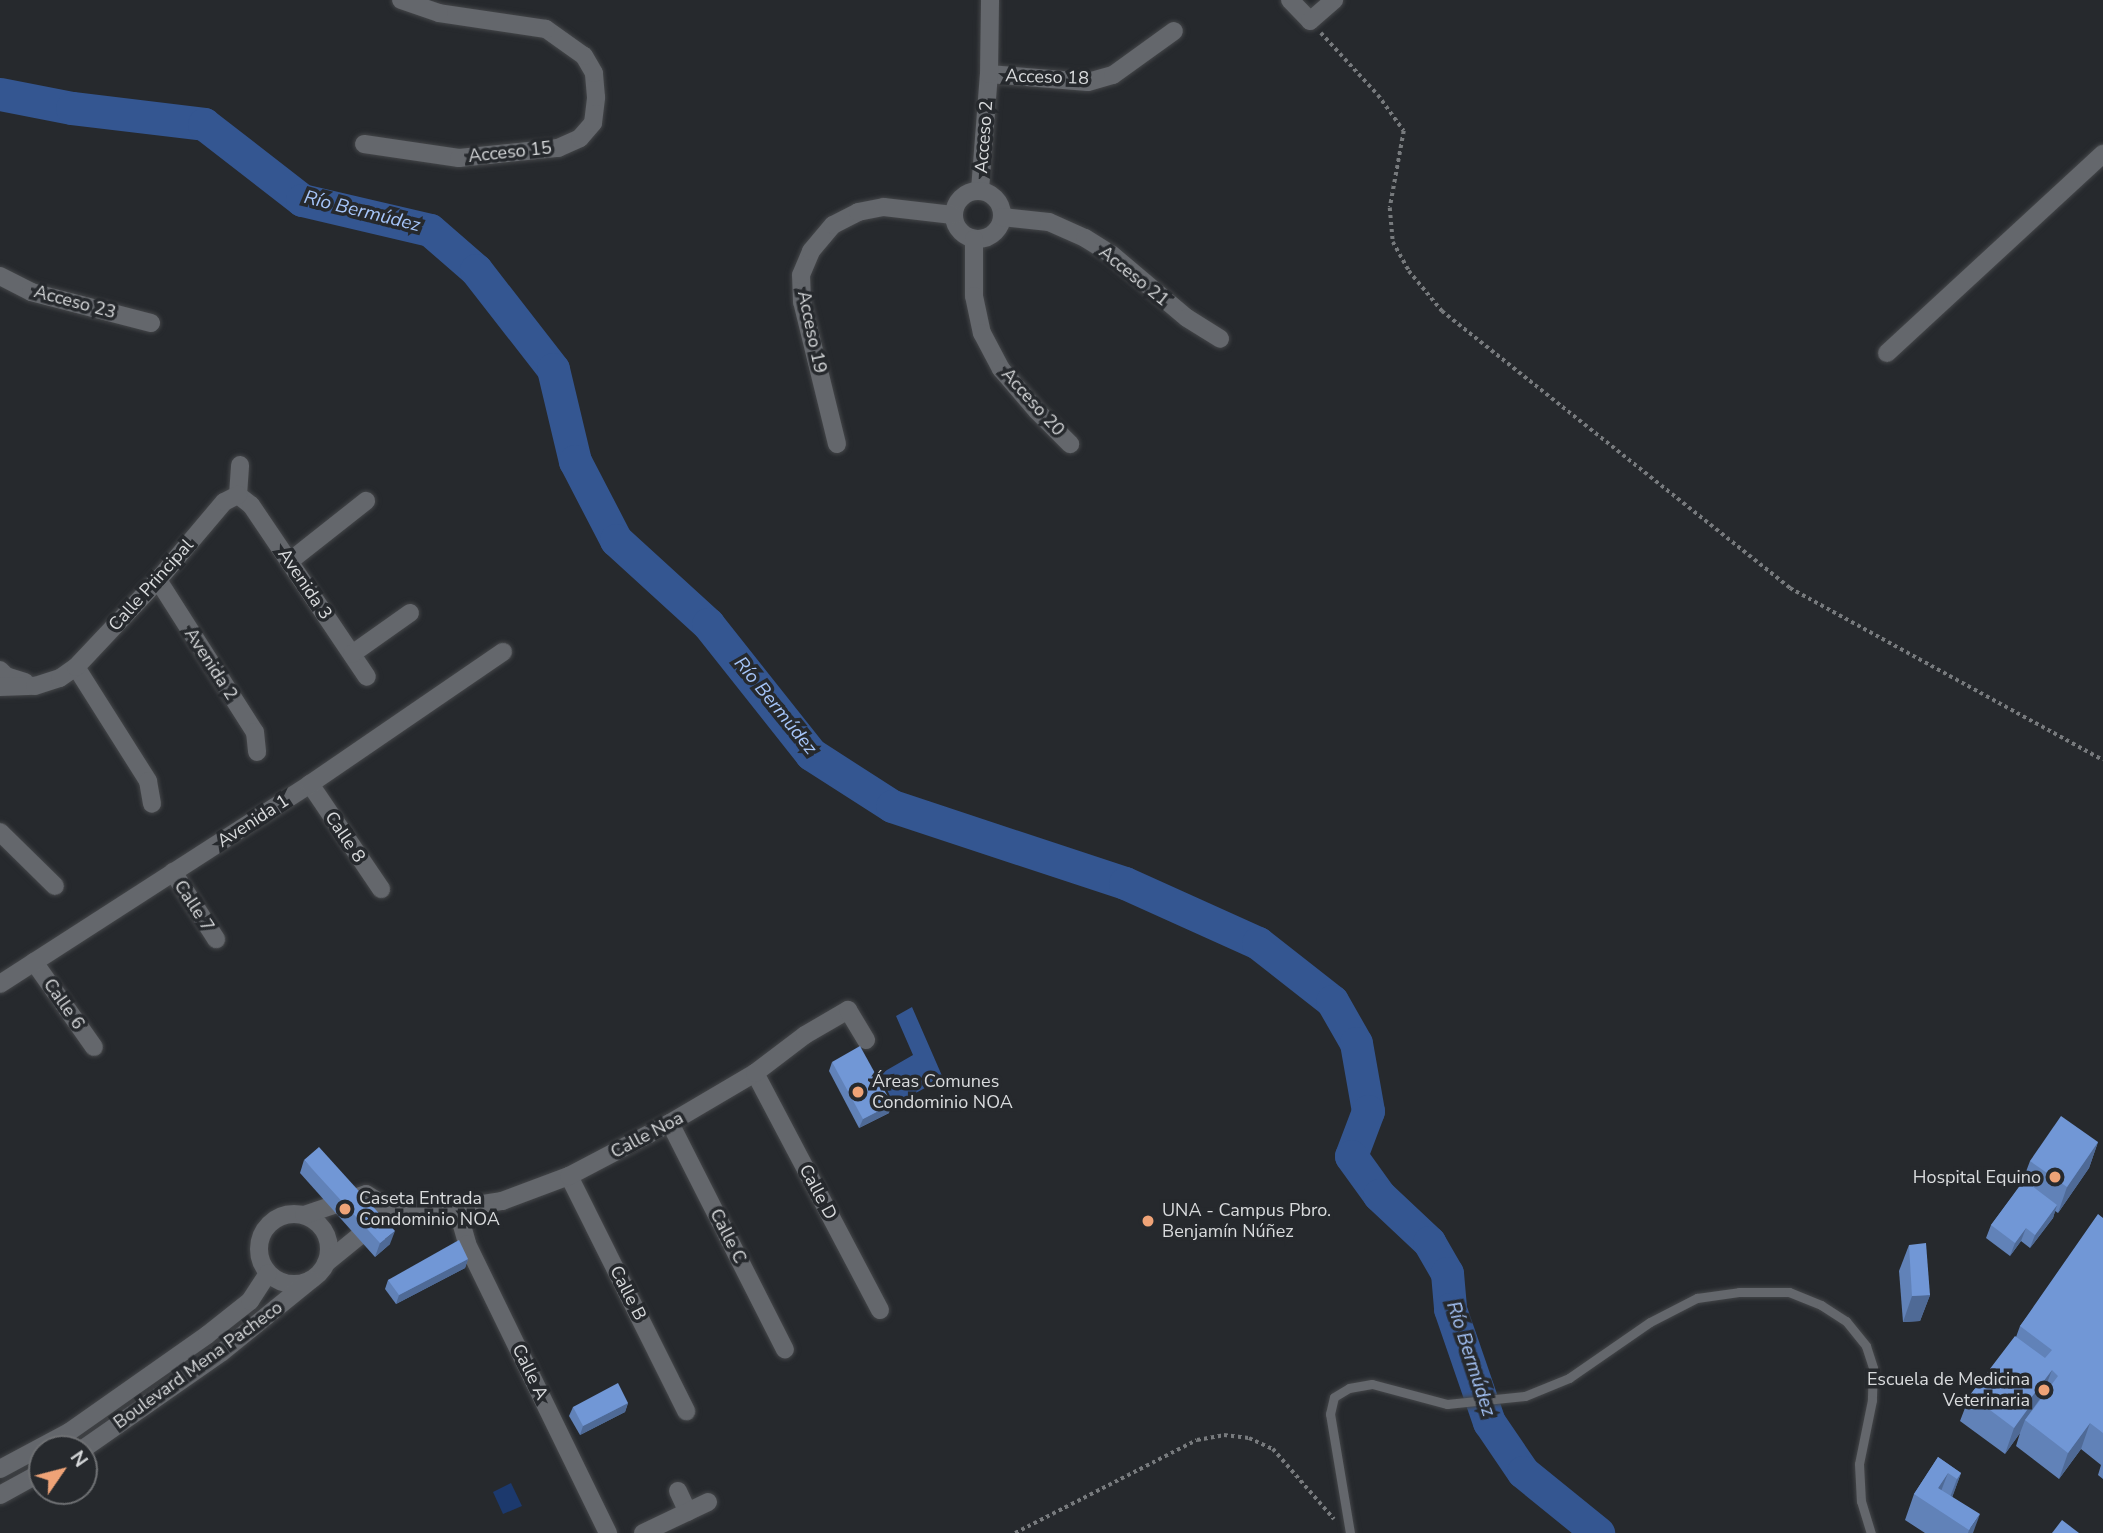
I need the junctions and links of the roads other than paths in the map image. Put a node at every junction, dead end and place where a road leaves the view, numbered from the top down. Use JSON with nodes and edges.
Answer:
{"nodes":[{"id":1,"x":401,"y":0,"type":"edge"},
{"id":2,"x":990,"y":0,"type":"edge"},
{"id":3,"x":1290,"y":0,"type":"edge"},
{"id":4,"x":1334,"y":0,"type":"edge"},
{"id":5,"x":1174,"y":31,"type":"dead end"},
{"id":6,"x":989,"y":75,"type":"junction"},
{"id":7,"x":364,"y":144,"type":"dead end"},
{"id":8,"x":2103,"y":154,"type":"edge"},
{"id":9,"x":980,"y":190,"type":"junction"},
{"id":10,"x":953,"y":215,"type":"junction"},
{"id":11,"x":1002,"y":217,"type":"junction"},
{"id":12,"x":974,"y":239,"type":"junction"},
{"id":13,"x":0,"y":276,"type":"edge"},
{"id":14,"x":150,"y":323,"type":"dead end"},
{"id":15,"x":1220,"y":339,"type":"dead end"},
{"id":16,"x":1887,"y":353,"type":"dead end"},
{"id":17,"x":1070,"y":443,"type":"dead end"},
{"id":18,"x":837,"y":444,"type":"dead end"},
{"id":19,"x":240,"y":465,"type":"dead end"},
{"id":20,"x":237,"y":495,"type":"junction"},
{"id":21,"x":366,"y":500,"type":"dead end"},
{"id":22,"x":290,"y":561,"type":"junction"},
{"id":23,"x":158,"y":580,"type":"junction"},
{"id":24,"x":410,"y":613,"type":"dead end"},
{"id":25,"x":503,"y":652,"type":"dead end"},
{"id":26,"x":352,"y":654,"type":"junction"},
{"id":27,"x":76,"y":667,"type":"junction"},
{"id":28,"x":0,"y":670,"type":"edge"},
{"id":29,"x":367,"y":677,"type":"dead end"},
{"id":30,"x":35,"y":686,"type":"junction"},
{"id":31,"x":0,"y":687,"type":"edge"},
{"id":32,"x":257,"y":752,"type":"dead end"},
{"id":33,"x":310,"y":784,"type":"junction"},
{"id":34,"x":152,"y":804,"type":"dead end"},
{"id":35,"x":0,"y":832,"type":"edge"},
{"id":36,"x":173,"y":872,"type":"junction"},
{"id":37,"x":55,"y":886,"type":"dead end"},
{"id":38,"x":381,"y":889,"type":"dead end"},
{"id":39,"x":216,"y":939,"type":"dead end"},
{"id":40,"x":33,"y":962,"type":"junction"},
{"id":41,"x":0,"y":984,"type":"edge"},
{"id":42,"x":866,"y":1040,"type":"dead end"},
{"id":43,"x":94,"y":1047,"type":"dead end"},
{"id":44,"x":755,"y":1073,"type":"junction"},
{"id":45,"x":670,"y":1122,"type":"junction"},
{"id":46,"x":569,"y":1176,"type":"junction"},
{"id":47,"x":457,"y":1208,"type":"junction"},
{"id":48,"x":390,"y":1209,"type":"junction"},
{"id":49,"x":304,"y":1215,"type":"junction"},
{"id":50,"x":326,"y":1263,"type":"junction"},
{"id":51,"x":268,"y":1273,"type":"junction"},
{"id":52,"x":311,"y":1280,"type":"junction"},
{"id":53,"x":880,"y":1310,"type":"dead end"},
{"id":54,"x":785,"y":1349,"type":"dead end"},
{"id":55,"x":687,"y":1411,"type":"dead end"},
{"id":56,"x":69,"y":1432,"type":"junction"},
{"id":57,"x":71,"y":1435,"type":"edge"},
{"id":58,"x":98,"y":1438,"type":"edge"},
{"id":59,"x":0,"y":1469,"type":"edge"},
{"id":60,"x":28,"y":1480,"type":"edge"},
{"id":61,"x":678,"y":1492,"type":"dead end"},
{"id":62,"x":0,"y":1495,"type":"edge"},
{"id":63,"x":708,"y":1502,"type":"dead end"},
{"id":64,"x":688,"y":1512,"type":"junction"},
{"id":65,"x":1349,"y":1532,"type":"edge"},
{"id":66,"x":608,"y":1533,"type":"edge"},
{"id":67,"x":643,"y":1533,"type":"edge"},
{"id":68,"x":1871,"y":1533,"type":"edge"}],
"edges":[{"from":1,"to":7,"type":"street","name":"Acceso 15"},
{"from":2,"to":6,"type":"street","name":"Acceso 2"},
{"from":3,"to":4,"type":"street"},
{"from":5,"to":6,"type":"street","name":"Acceso 18"},
{"from":6,"to":9,"type":"street","name":"Acceso 2"},
{"from":8,"to":16,"type":"street"},
{"from":9,"to":10,"type":"street"},
{"from":9,"to":11,"type":"street"},
{"from":10,"to":12,"type":"street"},
{"from":10,"to":18,"type":"street","name":"Acceso 19"},
{"from":11,"to":12,"type":"street"},
{"from":11,"to":15,"type":"street","name":"Acceso 21"},
{"from":12,"to":17,"type":"street","name":"Acceso 20"},
{"from":13,"to":14,"type":"street","name":"Acceso 23"},
{"from":19,"to":20,"type":"street"},
{"from":20,"to":22,"type":"street","name":"Avenida 3"},
{"from":20,"to":23,"type":"street","name":"Calle Principal"},
{"from":21,"to":22,"type":"street"},
{"from":22,"to":26,"type":"street","name":"Avenida 3"},
{"from":23,"to":27,"type":"street","name":"Calle Principal"},
{"from":23,"to":32,"type":"street","name":"Avenida 2"},
{"from":24,"to":26,"type":"street"},
{"from":25,"to":33,"type":"street","name":"Avenida 1"},
{"from":26,"to":29,"type":"street","name":"Avenida 3"},
{"from":27,"to":30,"type":"street","name":"Calle Principal"},
{"from":27,"to":34,"type":"street"},
{"from":28,"to":30,"type":"street"},
{"from":30,"to":31,"type":"street","name":"Calle Principal"},
{"from":33,"to":36,"type":"street","name":"Avenida 1"},
{"from":33,"to":38,"type":"street","name":"Calle 8"},
{"from":35,"to":37,"type":"street"},
{"from":36,"to":39,"type":"street","name":"Calle 7"},
{"from":36,"to":40,"type":"street","name":"Avenida 1"},
{"from":40,"to":41,"type":"street","name":"Avenida 1"},
{"from":40,"to":43,"type":"street","name":"Calle 6"},
{"from":42,"to":44,"type":"street","name":"Calle Noa"},
{"from":44,"to":45,"type":"street","name":"Calle Noa"},
{"from":44,"to":53,"type":"street","name":"Calle D"},
{"from":45,"to":46,"type":"street","name":"Calle Noa"},
{"from":45,"to":54,"type":"street","name":"Calle C"},
{"from":46,"to":47,"type":"street","name":"Calle Noa"},
{"from":46,"to":55,"type":"street","name":"Calle B"},
{"from":47,"to":48,"type":"street","name":"Calle Noa"},
{"from":47,"to":66,"type":"street","name":"Calle A"},
{"from":48,"to":49,"type":"street","name":"Calle Noa"},
{"from":48,"to":50,"type":"street"},
{"from":49,"to":50,"type":"street"},
{"from":49,"to":51,"type":"street","name":"Boulevard Mena Pacheco"},
{"from":50,"to":52,"type":"street","name":"Boulevard Mena Pacheco"},
{"from":51,"to":52,"type":"street","name":"Boulevard Mena Pacheco"},
{"from":51,"to":56,"type":"street","name":"Boulevard Mena Pacheco"},
{"from":52,"to":58,"type":"street","name":"Boulevard Mena Pacheco"},
{"from":56,"to":57,"type":"street"},
{"from":56,"to":59,"type":"street","name":"Boulevard Mena Pacheco"},
{"from":60,"to":62,"type":"street"},
{"from":61,"to":64,"type":"street"},
{"from":63,"to":64,"type":"street"},
{"from":64,"to":67,"type":"street"},
{"from":65,"to":68,"type":"lane"}]}
